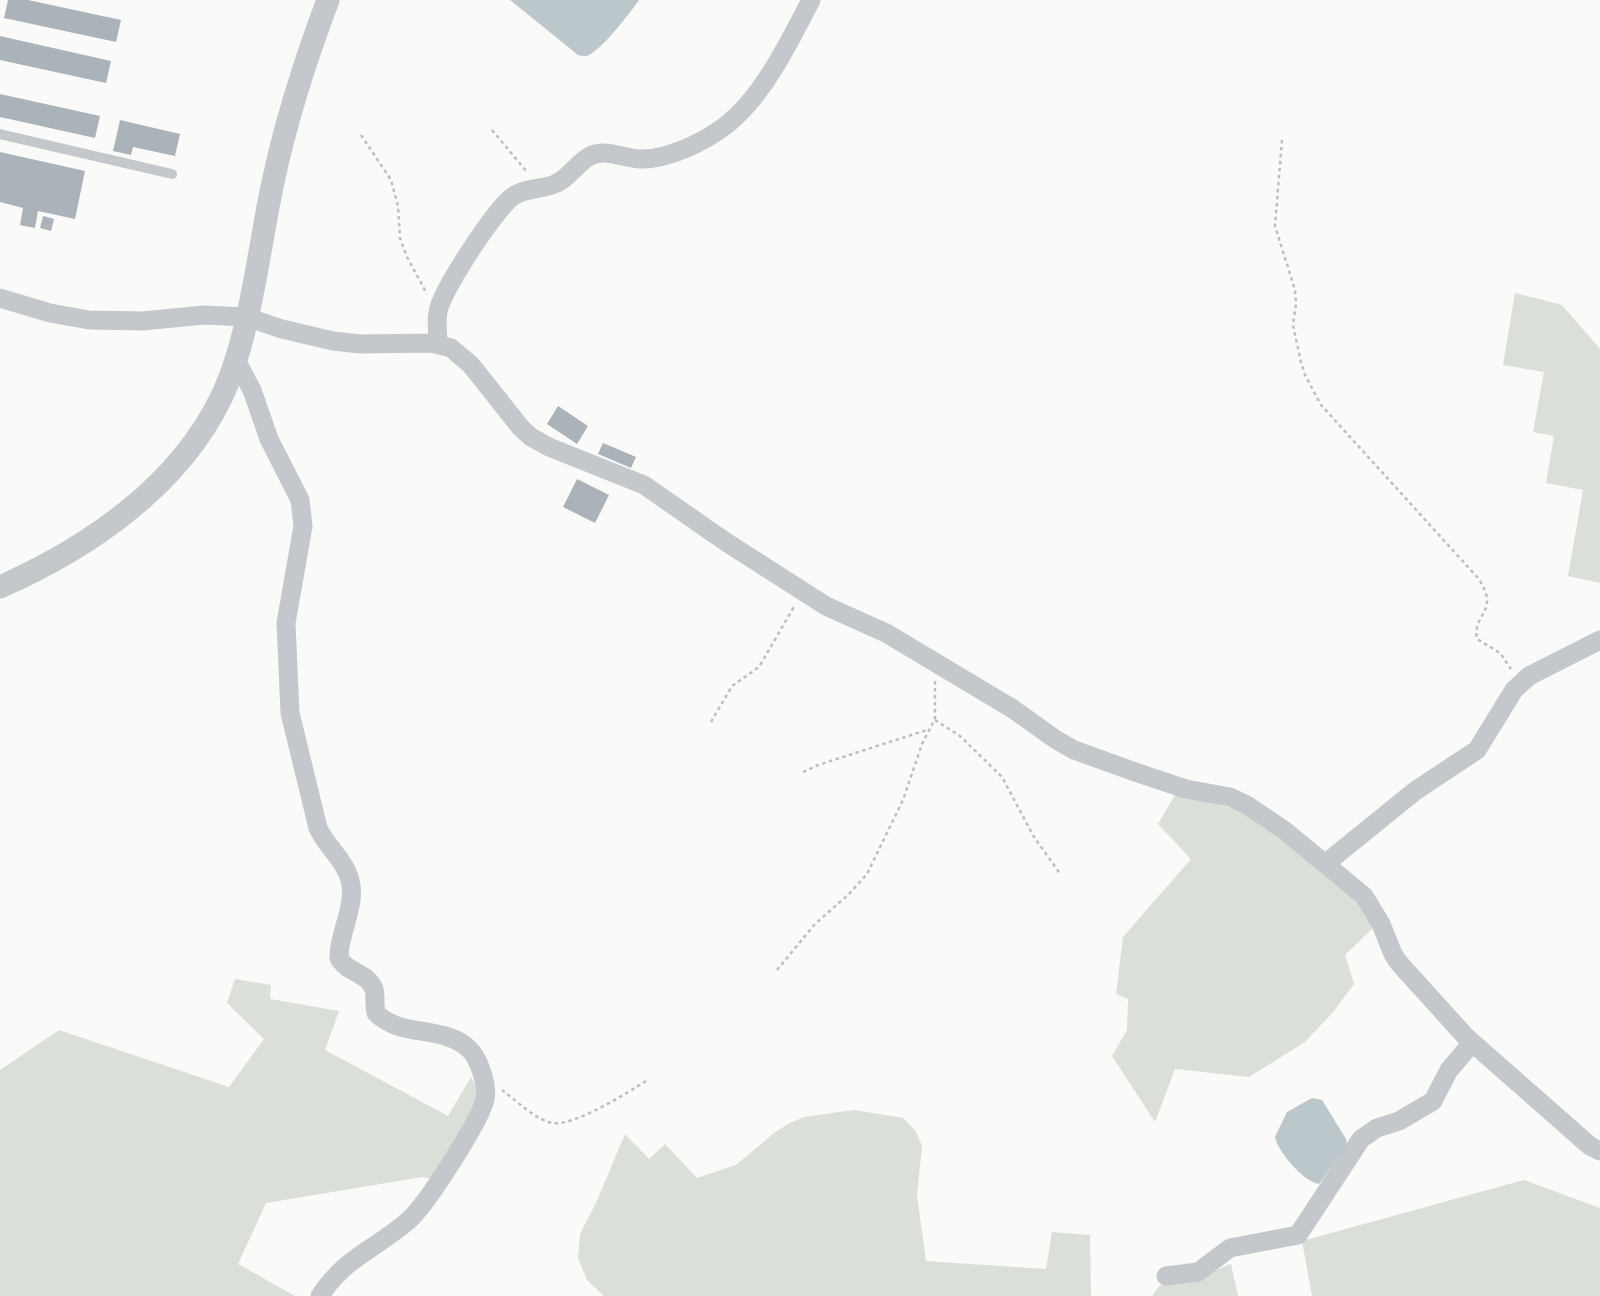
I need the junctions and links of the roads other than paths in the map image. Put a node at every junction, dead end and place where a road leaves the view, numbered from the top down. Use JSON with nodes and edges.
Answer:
{"nodes":[{"id":1,"x":328,"y":0,"type":"edge"},
{"id":2,"x":811,"y":0,"type":"edge"},
{"id":3,"x":0,"y":134,"type":"edge"},
{"id":4,"x":172,"y":174,"type":"dead end"},
{"id":5,"x":0,"y":298,"type":"edge"},
{"id":6,"x":246,"y":317,"type":"junction"},
{"id":7,"x":438,"y":344,"type":"junction"},
{"id":8,"x":236,"y":360,"type":"junction"},
{"id":9,"x":0,"y":587,"type":"edge"},
{"id":10,"x":1600,"y":640,"type":"edge"},
{"id":11,"x":1325,"y":864,"type":"junction"},
{"id":12,"x":1472,"y":1043,"type":"junction"},
{"id":13,"x":1600,"y":1151,"type":"edge"},
{"id":14,"x":1166,"y":1276,"type":"dead end"},
{"id":15,"x":320,"y":1296,"type":"edge"}],
"edges":[{"from":1,"to":6,"type":"street"},
{"from":2,"to":7,"type":"street"},
{"from":3,"to":4,"type":"lane"},
{"from":5,"to":6,"type":"street"},
{"from":6,"to":7,"type":"street"},
{"from":6,"to":8,"type":"street"},
{"from":7,"to":11,"type":"street"},
{"from":8,"to":9,"type":"street"},
{"from":8,"to":15,"type":"street"},
{"from":10,"to":11,"type":"street"},
{"from":11,"to":12,"type":"street"},
{"from":12,"to":13,"type":"street"},
{"from":12,"to":14,"type":"street"}]}
